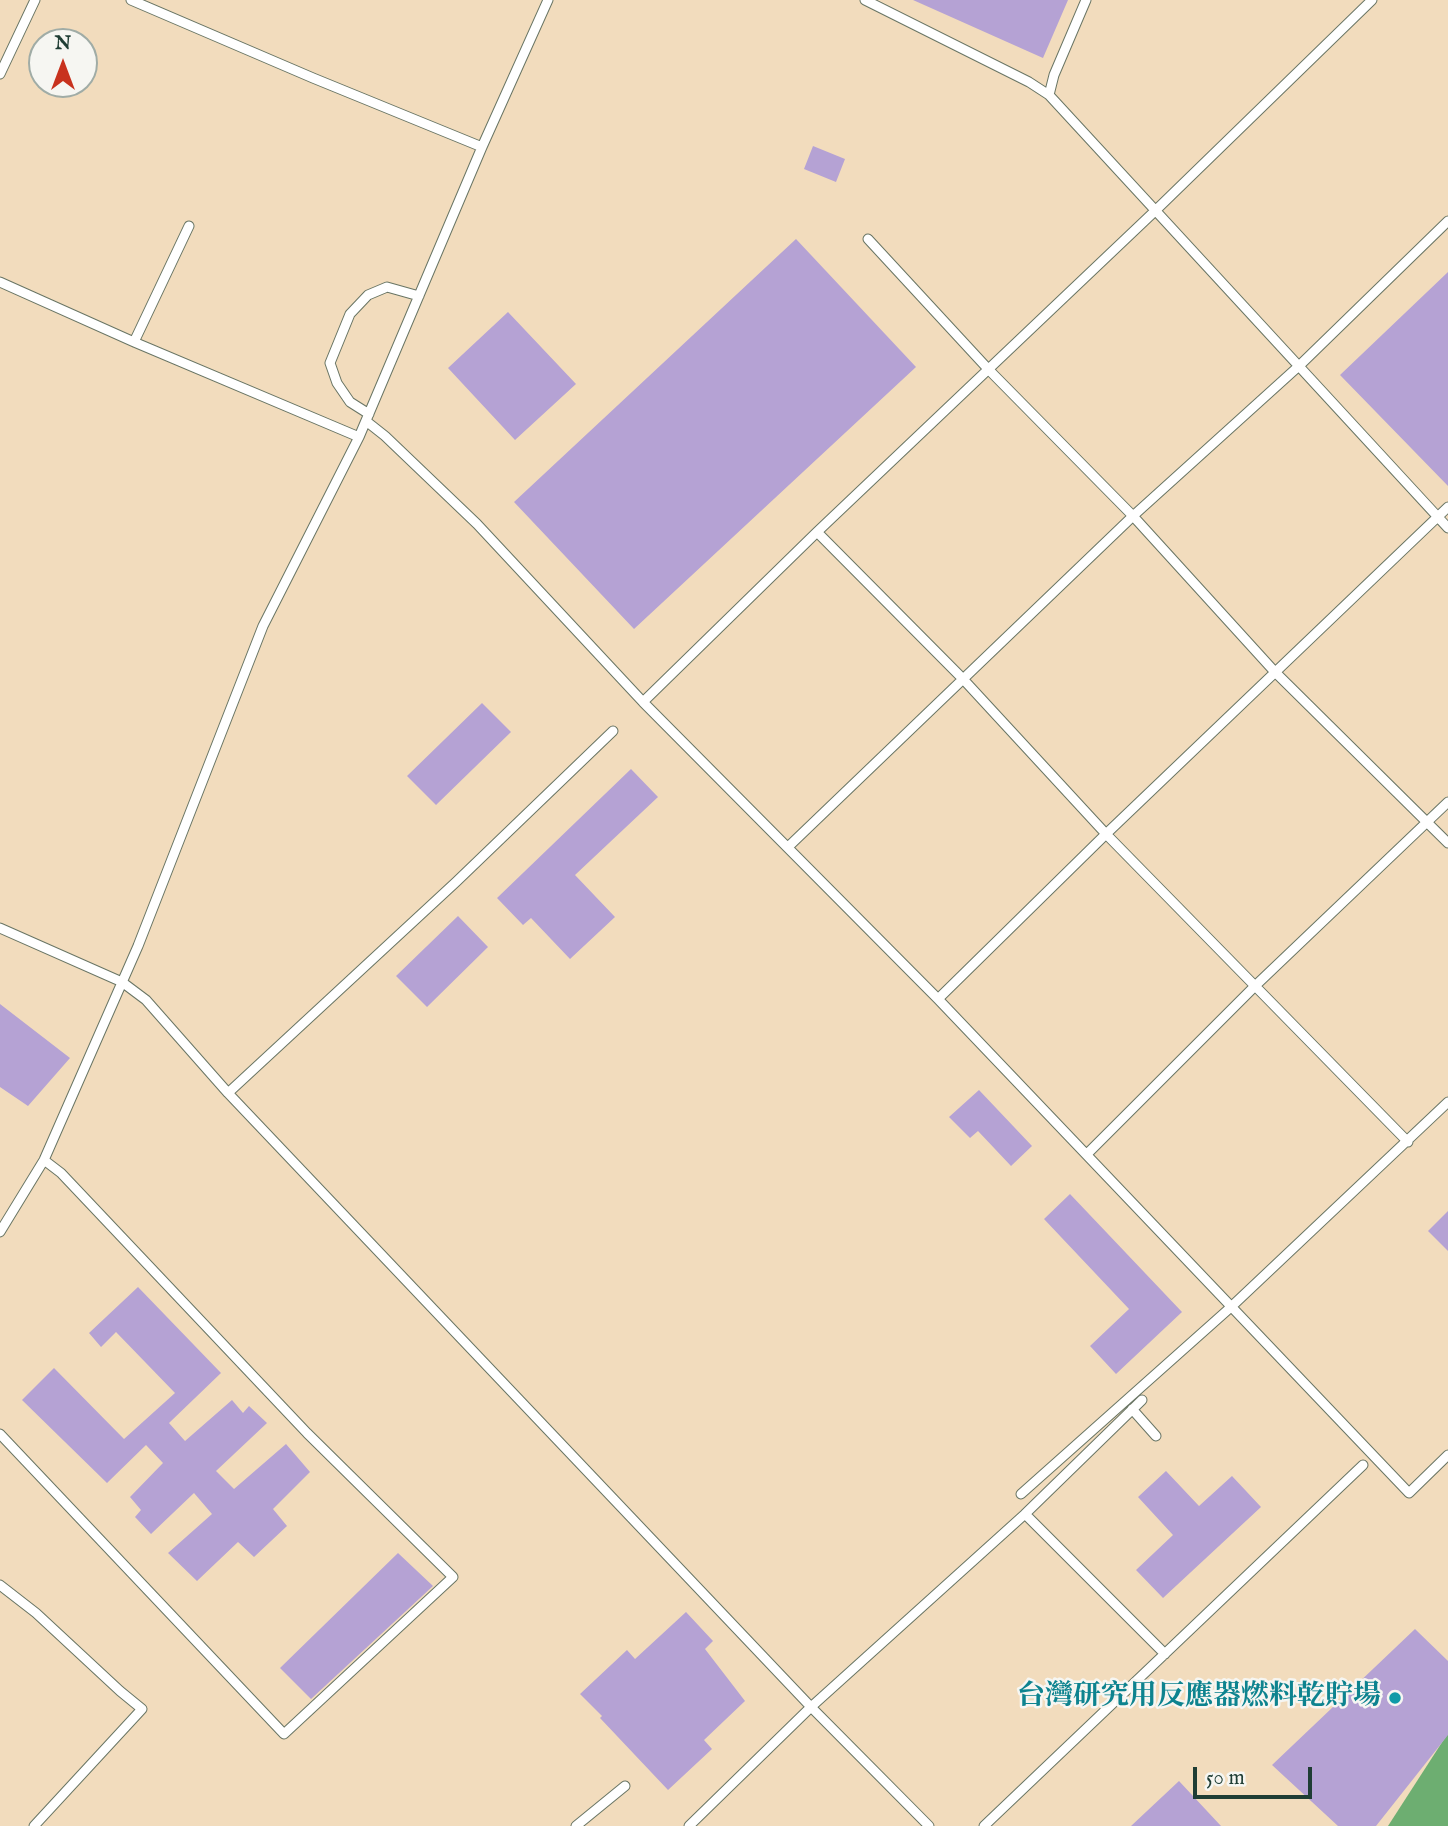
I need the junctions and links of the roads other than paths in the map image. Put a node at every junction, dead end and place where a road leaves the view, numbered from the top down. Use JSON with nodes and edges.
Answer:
{"nodes":[{"id":1,"x":35,"y":0,"type":"edge"},
{"id":2,"x":131,"y":0,"type":"edge"},
{"id":3,"x":548,"y":0,"type":"edge"},
{"id":4,"x":865,"y":0,"type":"edge"},
{"id":5,"x":1086,"y":0,"type":"edge"},
{"id":6,"x":1373,"y":0,"type":"edge"},
{"id":7,"x":0,"y":74,"type":"edge"},
{"id":8,"x":1049,"y":94,"type":"junction"},
{"id":9,"x":482,"y":147,"type":"junction"},
{"id":10,"x":1156,"y":210,"type":"junction"},
{"id":11,"x":1448,"y":221,"type":"edge"},
{"id":12,"x":189,"y":226,"type":"dead end"},
{"id":13,"x":868,"y":239,"type":"dead end"},
{"id":14,"x":0,"y":282,"type":"edge"},
{"id":15,"x":419,"y":296,"type":"junction"},
{"id":16,"x":134,"y":342,"type":"junction"},
{"id":17,"x":1300,"y":365,"type":"junction"},
{"id":18,"x":989,"y":370,"type":"junction"},
{"id":19,"x":367,"y":417,"type":"junction"},
{"id":20,"x":359,"y":437,"type":"junction"},
{"id":21,"x":1448,"y":507,"type":"edge"},
{"id":22,"x":1133,"y":516,"type":"junction"},
{"id":23,"x":1437,"y":517,"type":"junction"},
{"id":24,"x":1448,"y":528,"type":"edge"},
{"id":25,"x":817,"y":532,"type":"junction"},
{"id":26,"x":1274,"y":671,"type":"junction"},
{"id":27,"x":963,"y":679,"type":"junction"},
{"id":28,"x":643,"y":702,"type":"junction"},
{"id":29,"x":613,"y":731,"type":"dead end"},
{"id":30,"x":1448,"y":802,"type":"edge"},
{"id":31,"x":1427,"y":821,"type":"junction"},
{"id":32,"x":1106,"y":834,"type":"junction"},
{"id":33,"x":1448,"y":843,"type":"edge"},
{"id":34,"x":788,"y":846,"type":"junction"},
{"id":35,"x":0,"y":928,"type":"edge"},
{"id":36,"x":122,"y":982,"type":"junction"},
{"id":37,"x":1255,"y":986,"type":"junction"},
{"id":38,"x":938,"y":999,"type":"junction"},
{"id":39,"x":228,"y":1093,"type":"junction"},
{"id":40,"x":1448,"y":1102,"type":"edge"},
{"id":41,"x":1408,"y":1142,"type":"junction"},
{"id":42,"x":1087,"y":1154,"type":"junction"},
{"id":43,"x":44,"y":1160,"type":"junction"},
{"id":44,"x":0,"y":1232,"type":"edge"},
{"id":45,"x":1231,"y":1307,"type":"junction"},
{"id":46,"x":1142,"y":1400,"type":"dead end"},
{"id":47,"x":1132,"y":1409,"type":"junction"},
{"id":48,"x":0,"y":1434,"type":"edge"},
{"id":49,"x":1156,"y":1436,"type":"dead end"},
{"id":50,"x":1448,"y":1455,"type":"edge"},
{"id":51,"x":1363,"y":1465,"type":"dead end"},
{"id":52,"x":1021,"y":1494,"type":"dead end"},
{"id":53,"x":1025,"y":1514,"type":"junction"},
{"id":54,"x":0,"y":1585,"type":"edge"},
{"id":55,"x":1165,"y":1654,"type":"junction"},
{"id":56,"x":811,"y":1707,"type":"junction"},
{"id":57,"x":625,"y":1786,"type":"dead end"},
{"id":58,"x":34,"y":1826,"type":"edge"},
{"id":59,"x":576,"y":1826,"type":"edge"},
{"id":60,"x":689,"y":1826,"type":"edge"},
{"id":61,"x":929,"y":1826,"type":"edge"},
{"id":62,"x":984,"y":1826,"type":"edge"}],
"edges":[{"from":1,"to":7,"type":"lane"},
{"from":2,"to":9,"type":"lane"},
{"from":3,"to":9,"type":"lane"},
{"from":4,"to":8,"type":"lane"},
{"from":5,"to":8,"type":"lane"},
{"from":6,"to":10,"type":"lane"},
{"from":8,"to":10,"type":"lane"},
{"from":9,"to":15,"type":"lane"},
{"from":10,"to":17,"type":"lane"},
{"from":10,"to":18,"type":"lane"},
{"from":11,"to":17,"type":"lane"},
{"from":12,"to":16,"type":"lane"},
{"from":13,"to":18,"type":"lane"},
{"from":14,"to":16,"type":"lane"},
{"from":15,"to":19,"type":"lane"},
{"from":15,"to":19,"type":"lane"},
{"from":16,"to":20,"type":"lane"},
{"from":17,"to":22,"type":"lane"},
{"from":17,"to":23,"type":"lane"},
{"from":18,"to":22,"type":"lane"},
{"from":18,"to":25,"type":"lane"},
{"from":19,"to":20,"type":"lane"},
{"from":19,"to":28,"type":"lane"},
{"from":20,"to":36,"type":"lane"},
{"from":21,"to":23,"type":"lane"},
{"from":22,"to":26,"type":"lane"},
{"from":22,"to":27,"type":"lane"},
{"from":23,"to":24,"type":"lane"},
{"from":23,"to":26,"type":"lane"},
{"from":25,"to":27,"type":"lane"},
{"from":25,"to":28,"type":"lane"},
{"from":26,"to":31,"type":"lane"},
{"from":26,"to":32,"type":"lane"},
{"from":27,"to":32,"type":"lane"},
{"from":27,"to":34,"type":"lane"},
{"from":28,"to":34,"type":"lane"},
{"from":29,"to":39,"type":"lane"},
{"from":30,"to":31,"type":"lane"},
{"from":31,"to":33,"type":"lane"},
{"from":31,"to":37,"type":"lane"},
{"from":32,"to":37,"type":"lane"},
{"from":32,"to":38,"type":"lane"},
{"from":34,"to":38,"type":"lane"},
{"from":35,"to":36,"type":"lane"},
{"from":36,"to":39,"type":"lane"},
{"from":36,"to":43,"type":"lane"},
{"from":37,"to":41,"type":"lane"},
{"from":37,"to":42,"type":"lane"},
{"from":38,"to":42,"type":"lane"},
{"from":39,"to":56,"type":"lane"},
{"from":40,"to":41,"type":"lane"},
{"from":41,"to":45,"type":"lane"},
{"from":42,"to":45,"type":"lane"},
{"from":43,"to":44,"type":"lane"},
{"from":43,"to":48,"type":"lane"},
{"from":45,"to":50,"type":"lane"},
{"from":45,"to":52,"type":"lane"},
{"from":46,"to":47,"type":"lane"},
{"from":47,"to":49,"type":"lane"},
{"from":47,"to":53,"type":"lane"},
{"from":51,"to":55,"type":"lane"},
{"from":53,"to":55,"type":"lane"},
{"from":53,"to":56,"type":"lane"},
{"from":54,"to":58,"type":"lane"},
{"from":55,"to":62,"type":"lane"},
{"from":56,"to":60,"type":"lane"},
{"from":56,"to":61,"type":"lane"},
{"from":57,"to":59,"type":"lane"}]}
